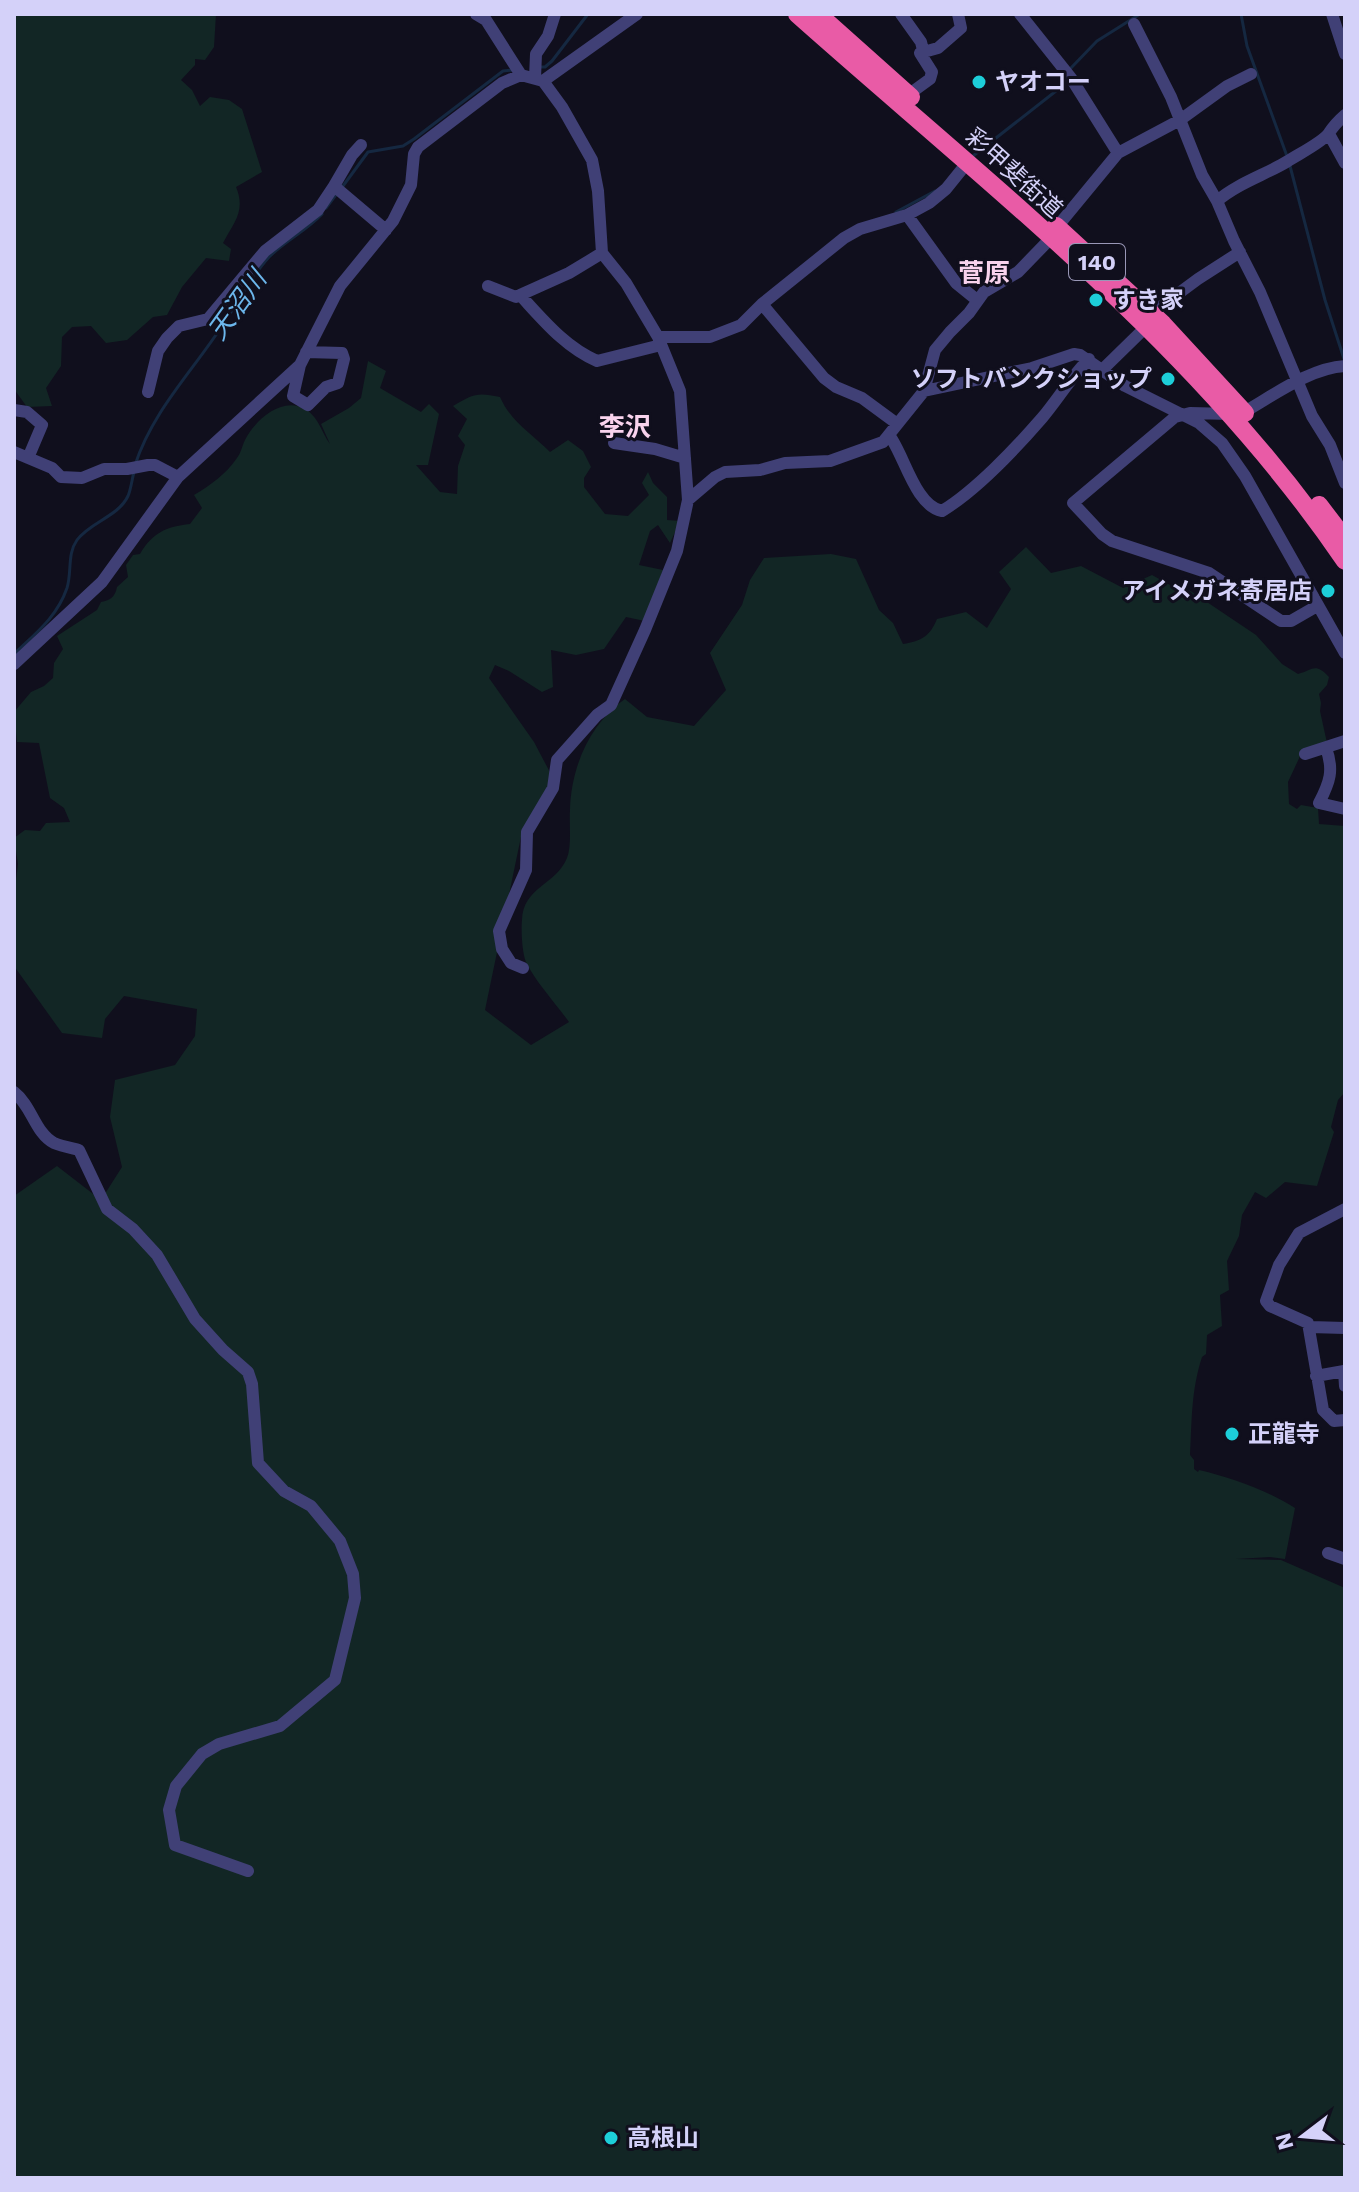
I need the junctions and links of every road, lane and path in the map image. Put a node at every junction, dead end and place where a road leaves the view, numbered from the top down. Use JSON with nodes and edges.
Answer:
{"nodes":[{"id":1,"x":476,"y":14,"type":"edge"},
{"id":2,"x":555,"y":14,"type":"edge"},
{"id":3,"x":637,"y":14,"type":"edge"},
{"id":4,"x":797,"y":14,"type":"edge"},
{"id":5,"x":818,"y":14,"type":"edge"},
{"id":6,"x":901,"y":14,"type":"edge"},
{"id":7,"x":957,"y":14,"type":"edge"},
{"id":8,"x":1020,"y":14,"type":"edge"},
{"id":9,"x":1332,"y":14,"type":"edge"},
{"id":10,"x":1134,"y":24,"type":"dead end"},
{"id":11,"x":923,"y":50,"type":"junction"},
{"id":12,"x":1345,"y":54,"type":"edge"},
{"id":13,"x":1251,"y":74,"type":"dead end"},
{"id":14,"x":521,"y":75,"type":"junction"},
{"id":15,"x":539,"y":79,"type":"junction"},
{"id":16,"x":908,"y":95,"type":"junction"},
{"id":17,"x":1345,"y":115,"type":"edge"},
{"id":18,"x":1180,"y":120,"type":"junction"},
{"id":19,"x":1329,"y":134,"type":"junction"},
{"id":20,"x":361,"y":145,"type":"dead end"},
{"id":21,"x":1118,"y":153,"type":"junction"},
{"id":22,"x":967,"y":163,"type":"junction"},
{"id":23,"x":1345,"y":163,"type":"edge"},
{"id":24,"x":334,"y":186,"type":"junction"},
{"id":25,"x":1217,"y":201,"type":"junction"},
{"id":26,"x":907,"y":215,"type":"junction"},
{"id":27,"x":386,"y":230,"type":"junction"},
{"id":28,"x":1054,"y":232,"type":"junction"},
{"id":29,"x":1240,"y":252,"type":"junction"},
{"id":30,"x":602,"y":253,"type":"junction"},
{"id":31,"x":488,"y":286,"type":"dead end"},
{"id":32,"x":520,"y":295,"type":"junction"},
{"id":33,"x":977,"y":300,"type":"junction"},
{"id":34,"x":762,"y":304,"type":"junction"},
{"id":35,"x":1149,"y":319,"type":"junction"},
{"id":36,"x":660,"y":341,"type":"junction"},
{"id":37,"x":306,"y":352,"type":"junction"},
{"id":38,"x":1089,"y":359,"type":"junction"},
{"id":39,"x":300,"y":365,"type":"junction"},
{"id":40,"x":1345,"y":366,"type":"edge"},
{"id":41,"x":1103,"y":369,"type":"junction"},
{"id":42,"x":1298,"y":382,"type":"junction"},
{"id":43,"x":924,"y":391,"type":"junction"},
{"id":44,"x":148,"y":392,"type":"dead end"},
{"id":45,"x":14,"y":410,"type":"edge"},
{"id":46,"x":1238,"y":413,"type":"junction"},
{"id":47,"x":1180,"y":414,"type":"junction"},
{"id":48,"x":893,"y":429,"type":"junction"},
{"id":49,"x":614,"y":443,"type":"dead end"},
{"id":50,"x":14,"y":452,"type":"edge"},
{"id":51,"x":28,"y":458,"type":"junction"},
{"id":52,"x":685,"y":458,"type":"junction"},
{"id":53,"x":178,"y":477,"type":"junction"},
{"id":54,"x":1345,"y":483,"type":"edge"},
{"id":55,"x":688,"y":500,"type":"junction"},
{"id":56,"x":1344,"y":551,"type":"edge"},
{"id":57,"x":1317,"y":606,"type":"junction"},
{"id":58,"x":14,"y":644,"type":"edge"},
{"id":59,"x":25,"y":653,"type":"junction"},
{"id":60,"x":1345,"y":653,"type":"edge"},
{"id":61,"x":14,"y":664,"type":"edge"},
{"id":62,"x":1345,"y":741,"type":"edge"},
{"id":63,"x":1326,"y":748,"type":"junction"},
{"id":64,"x":1305,"y":754,"type":"dead end"},
{"id":65,"x":1331,"y":762,"type":"junction"},
{"id":66,"x":1344,"y":768,"type":"edge"},
{"id":67,"x":1345,"y":809,"type":"edge"},
{"id":68,"x":523,"y":968,"type":"dead end"},
{"id":69,"x":14,"y":1092,"type":"edge"},
{"id":70,"x":1345,"y":1209,"type":"edge"},
{"id":71,"x":1310,"y":1327,"type":"junction"},
{"id":72,"x":1345,"y":1328,"type":"edge"},
{"id":73,"x":1344,"y":1370,"type":"edge"},
{"id":74,"x":1316,"y":1376,"type":"junction"},
{"id":75,"x":1345,"y":1386,"type":"edge"},
{"id":76,"x":1345,"y":1420,"type":"edge"},
{"id":77,"x":1328,"y":1553,"type":"dead end"},
{"id":78,"x":1345,"y":1559,"type":"edge"},
{"id":79,"x":248,"y":1871,"type":"dead end"}],
"edges":[{"from":1,"to":14,"type":"street"},
{"from":2,"to":15,"type":"street"},
{"from":3,"to":15,"type":"street"},
{"from":4,"to":22,"type":"highway","name":"彩甲斐街道","number":"140"},
{"from":5,"to":16,"type":"highway","name":"彩甲斐街道","number":"140"},
{"from":6,"to":11,"type":"street"},
{"from":7,"to":11,"type":"street"},
{"from":8,"to":21,"type":"street"},
{"from":9,"to":12,"type":"street"},
{"from":10,"to":18,"type":"street"},
{"from":11,"to":16,"type":"street"},
{"from":13,"to":18,"type":"street"},
{"from":14,"to":15,"type":"street"},
{"from":14,"to":27,"type":"street"},
{"from":15,"to":30,"type":"street"},
{"from":16,"to":28,"type":"highway","name":"彩甲斐街道","number":"140"},
{"from":17,"to":19,"type":"street"},
{"from":18,"to":21,"type":"street"},
{"from":18,"to":25,"type":"street"},
{"from":19,"to":23,"type":"street"},
{"from":19,"to":25,"type":"street"},
{"from":20,"to":24,"type":"street"},
{"from":21,"to":28,"type":"street"},
{"from":22,"to":26,"type":"street"},
{"from":22,"to":28,"type":"highway","name":"彩甲斐街道","number":"140"},
{"from":24,"to":27,"type":"street"},
{"from":24,"to":44,"type":"street"},
{"from":25,"to":29,"type":"street"},
{"from":26,"to":33,"type":"street"},
{"from":26,"to":34,"type":"street"},
{"from":27,"to":37,"type":"street"},
{"from":28,"to":33,"type":"street"},
{"from":28,"to":35,"type":"highway","name":"彩甲斐街道","number":"140"},
{"from":29,"to":35,"type":"street"},
{"from":29,"to":42,"type":"street"},
{"from":30,"to":32,"type":"street"},
{"from":30,"to":36,"type":"street"},
{"from":31,"to":32,"type":"street"},
{"from":32,"to":36,"type":"street"},
{"from":33,"to":43,"type":"street"},
{"from":34,"to":36,"type":"street"},
{"from":34,"to":48,"type":"street"},
{"from":35,"to":41,"type":"street"},
{"from":35,"to":46,"type":"highway","name":"彩甲斐街道","number":"140"},
{"from":36,"to":52,"type":"street"},
{"from":37,"to":39,"type":"street"},
{"from":37,"to":39,"type":"street"},
{"from":38,"to":41,"type":"street"},
{"from":38,"to":43,"type":"street"},
{"from":38,"to":48,"type":"street"},
{"from":39,"to":53,"type":"street"},
{"from":40,"to":42,"type":"street"},
{"from":41,"to":47,"type":"street"},
{"from":42,"to":46,"type":"street"},
{"from":42,"to":54,"type":"street"},
{"from":43,"to":48,"type":"street"},
{"from":45,"to":51,"type":"street"},
{"from":46,"to":47,"type":"street"},
{"from":46,"to":56,"type":"highway","name":"彩甲斐街道","number":"140"},
{"from":47,"to":57,"type":"street"},
{"from":47,"to":57,"type":"street"},
{"from":48,"to":55,"type":"street"},
{"from":49,"to":52,"type":"street"},
{"from":50,"to":51,"type":"street"},
{"from":51,"to":53,"type":"street"},
{"from":52,"to":55,"type":"street"},
{"from":53,"to":59,"type":"street"},
{"from":55,"to":68,"type":"street"},
{"from":57,"to":60,"type":"street"},
{"from":58,"to":59,"type":"street"},
{"from":59,"to":61,"type":"street"},
{"from":62,"to":63,"type":"street"},
{"from":63,"to":64,"type":"street"},
{"from":63,"to":65,"type":"street"},
{"from":65,"to":66,"type":"street"},
{"from":65,"to":67,"type":"street"},
{"from":69,"to":79,"type":"street"},
{"from":70,"to":71,"type":"street"},
{"from":71,"to":72,"type":"street"},
{"from":71,"to":74,"type":"street"},
{"from":73,"to":74,"type":"street"},
{"from":73,"to":75,"type":"street"},
{"from":74,"to":76,"type":"street"},
{"from":77,"to":78,"type":"street"}]}
